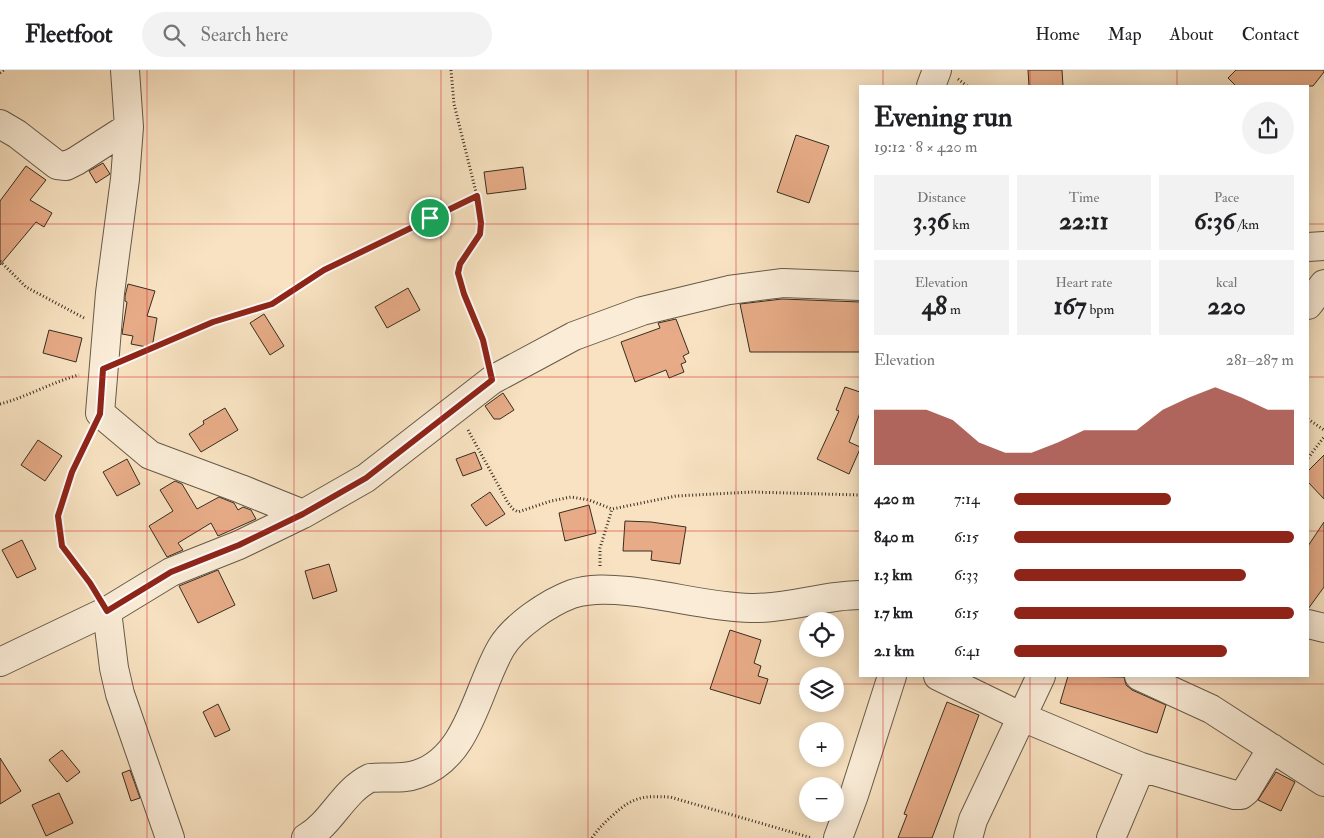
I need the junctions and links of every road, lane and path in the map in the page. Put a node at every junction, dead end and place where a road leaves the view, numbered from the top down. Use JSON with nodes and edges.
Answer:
{"nodes":[{"id":1,"x":4,"y":70,"type":"edge"},
{"id":2,"x":124,"y":70,"type":"edge"},
{"id":3,"x":451,"y":70,"type":"edge"},
{"id":4,"x":937,"y":70,"type":"edge"},
{"id":5,"x":0,"y":73,"type":"edge"},
{"id":6,"x":931,"y":85,"type":"edge"},
{"id":7,"x":0,"y":124,"type":"edge"},
{"id":8,"x":129,"y":127,"type":"junction"},
{"id":9,"x":477,"y":196,"type":"junction"},
{"id":10,"x":1324,"y":246,"type":"edge"},
{"id":11,"x":1309,"y":247,"type":"edge"},
{"id":12,"x":0,"y":261,"type":"edge"},
{"id":13,"x":1324,"y":284,"type":"edge"},
{"id":14,"x":859,"y":286,"type":"edge"},
{"id":15,"x":1309,"y":304,"type":"edge"},
{"id":16,"x":108,"y":330,"type":"junction"},
{"id":17,"x":103,"y":369,"type":"junction"},
{"id":18,"x":492,"y":380,"type":"junction"},
{"id":19,"x":0,"y":404,"type":"edge"},
{"id":20,"x":456,"y":409,"type":"junction"},
{"id":21,"x":100,"y":414,"type":"junction"},
{"id":22,"x":1309,"y":420,"type":"edge"},
{"id":23,"x":1324,"y":430,"type":"edge"},
{"id":24,"x":1324,"y":437,"type":"edge"},
{"id":25,"x":1309,"y":457,"type":"edge"},
{"id":26,"x":859,"y":495,"type":"edge"},
{"id":27,"x":612,"y":509,"type":"junction"},
{"id":28,"x":303,"y":514,"type":"junction"},
{"id":29,"x":601,"y":589,"type":"junction"},
{"id":30,"x":859,"y":595,"type":"edge"},
{"id":31,"x":107,"y":611,"type":"junction"},
{"id":32,"x":1309,"y":624,"type":"edge"},
{"id":33,"x":1324,"y":628,"type":"edge"},
{"id":34,"x":0,"y":662,"type":"edge"},
{"id":35,"x":892,"y":677,"type":"edge"},
{"id":36,"x":940,"y":677,"type":"edge"},
{"id":37,"x":1041,"y":677,"type":"edge"},
{"id":38,"x":1141,"y":677,"type":"edge"},
{"id":39,"x":1022,"y":716,"type":"junction"},
{"id":40,"x":1272,"y":748,"type":"junction"},
{"id":41,"x":1142,"y":767,"type":"junction"},
{"id":42,"x":1324,"y":782,"type":"edge"},
{"id":43,"x":170,"y":838,"type":"edge"},
{"id":44,"x":306,"y":838,"type":"edge"},
{"id":45,"x":592,"y":838,"type":"edge"},
{"id":46,"x":812,"y":838,"type":"edge"},
{"id":47,"x":838,"y":838,"type":"edge"},
{"id":48,"x":968,"y":838,"type":"edge"},
{"id":49,"x":1111,"y":838,"type":"edge"}],
"edges":[{"from":1,"to":5,"type":"path"},
{"from":2,"to":8,"type":"street"},
{"from":3,"to":9,"type":"path"},
{"from":4,"to":6,"type":"street"},
{"from":7,"to":8,"type":"street"},
{"from":8,"to":16,"type":"street"},
{"from":9,"to":17,"type":"path"},
{"from":9,"to":18,"type":"path"},
{"from":10,"to":11,"type":"street"},
{"from":12,"to":16,"type":"path"},
{"from":13,"to":15,"type":"street"},
{"from":14,"to":18,"type":"street"},
{"from":16,"to":17,"type":"street"},
{"from":17,"to":19,"type":"path"},
{"from":17,"to":21,"type":"street"},
{"from":18,"to":20,"type":"street"},
{"from":20,"to":27,"type":"path"},
{"from":20,"to":28,"type":"street"},
{"from":21,"to":28,"type":"street"},
{"from":21,"to":31,"type":"path"},
{"from":22,"to":23,"type":"path"},
{"from":24,"to":25,"type":"path"},
{"from":26,"to":27,"type":"path"},
{"from":27,"to":29,"type":"path"},
{"from":28,"to":31,"type":"street"},
{"from":29,"to":30,"type":"street"},
{"from":29,"to":44,"type":"street"},
{"from":31,"to":34,"type":"street"},
{"from":31,"to":43,"type":"street"},
{"from":32,"to":33,"type":"street"},
{"from":35,"to":47,"type":"street"},
{"from":36,"to":39,"type":"street"},
{"from":37,"to":39,"type":"street"},
{"from":38,"to":40,"type":"street"},
{"from":39,"to":41,"type":"street"},
{"from":39,"to":48,"type":"street"},
{"from":40,"to":41,"type":"street"},
{"from":40,"to":42,"type":"street"},
{"from":41,"to":49,"type":"street"},
{"from":45,"to":46,"type":"path"}]}
